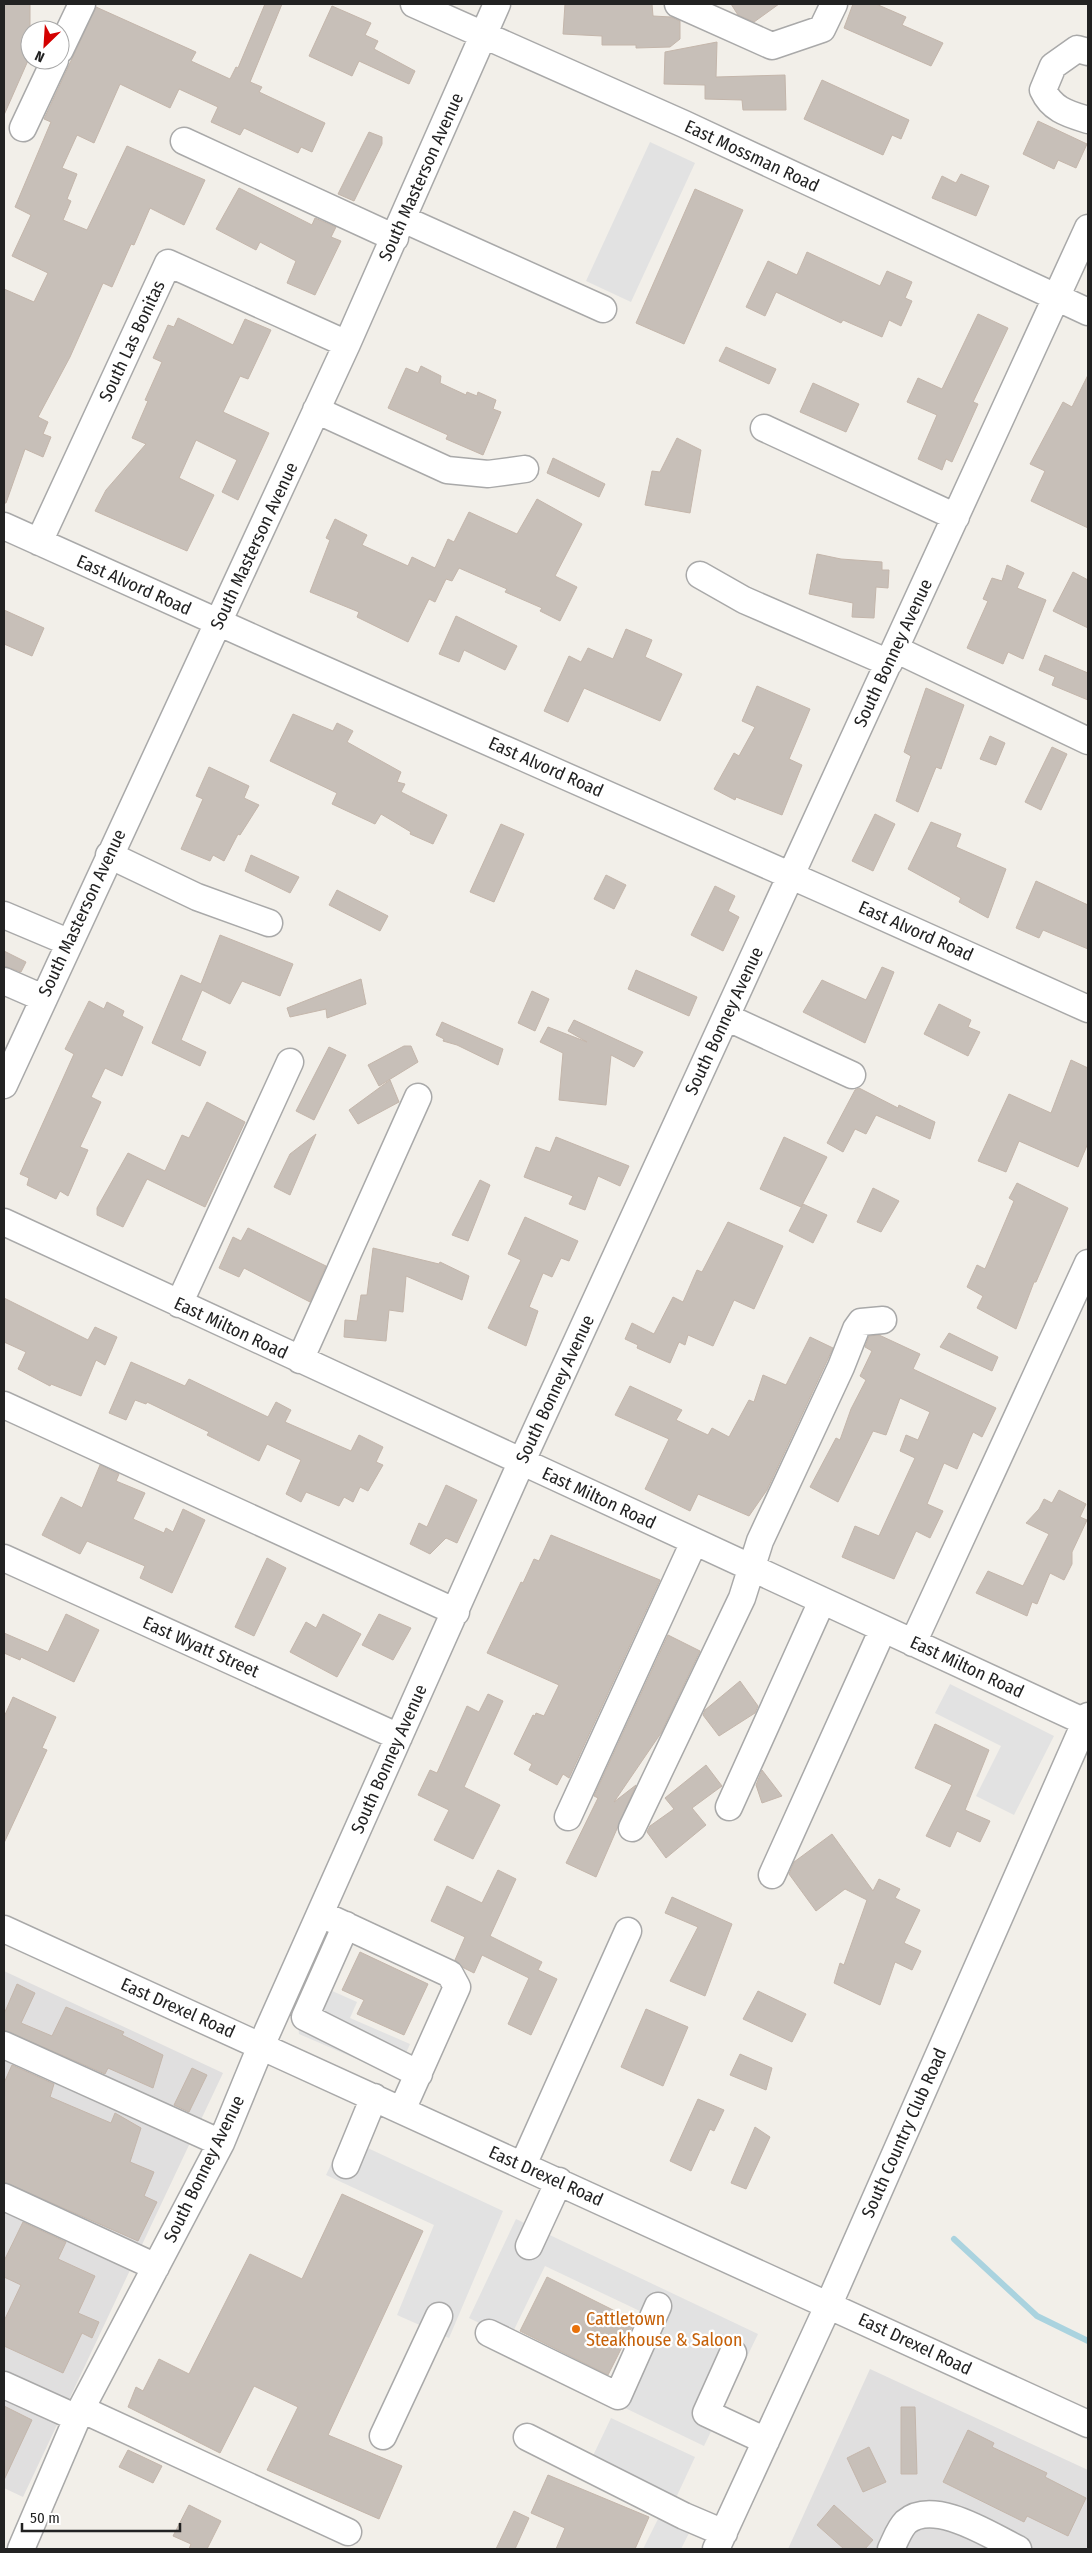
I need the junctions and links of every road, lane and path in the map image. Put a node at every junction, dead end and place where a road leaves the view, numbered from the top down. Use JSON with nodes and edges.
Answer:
{"nodes":[{"id":1,"x":82,"y":4,"type":"edge"},
{"id":2,"x":414,"y":4,"type":"edge"},
{"id":3,"x":497,"y":4,"type":"edge"},
{"id":4,"x":678,"y":4,"type":"edge"},
{"id":5,"x":834,"y":4,"type":"edge"},
{"id":6,"x":70,"y":29,"type":"edge"},
{"id":7,"x":482,"y":35,"type":"junction"},
{"id":8,"x":1088,"y":52,"type":"edge"},
{"id":9,"x":50,"y":70,"type":"edge"},
{"id":10,"x":1088,"y":120,"type":"edge"},
{"id":11,"x":23,"y":128,"type":"dead end"},
{"id":12,"x":184,"y":141,"type":"dead end"},
{"id":13,"x":399,"y":228,"type":"junction"},
{"id":14,"x":1088,"y":228,"type":"edge"},
{"id":15,"x":1056,"y":298,"type":"junction"},
{"id":16,"x":603,"y":309,"type":"dead end"},
{"id":17,"x":1088,"y":312,"type":"edge"},
{"id":18,"x":347,"y":344,"type":"junction"},
{"id":19,"x":316,"y":410,"type":"junction"},
{"id":20,"x":764,"y":428,"type":"dead end"},
{"id":21,"x":524,"y":469,"type":"dead end"},
{"id":22,"x":956,"y":518,"type":"junction"},
{"id":23,"x":4,"y":526,"type":"edge"},
{"id":24,"x":40,"y":542,"type":"junction"},
{"id":25,"x":700,"y":575,"type":"dead end"},
{"id":26,"x":218,"y":623,"type":"junction"},
{"id":27,"x":892,"y":656,"type":"junction"},
{"id":28,"x":1088,"y":741,"type":"edge"},
{"id":29,"x":109,"y":856,"type":"junction"},
{"id":30,"x":792,"y":874,"type":"junction"},
{"id":31,"x":4,"y":915,"type":"edge"},
{"id":32,"x":269,"y":923,"type":"dead end"},
{"id":33,"x":68,"y":942,"type":"junction"},
{"id":34,"x":4,"y":981,"type":"edge"},
{"id":35,"x":43,"y":998,"type":"junction"},
{"id":36,"x":1088,"y":1009,"type":"edge"},
{"id":37,"x":726,"y":1017,"type":"junction"},
{"id":38,"x":290,"y":1062,"type":"dead end"},
{"id":39,"x":852,"y":1075,"type":"dead end"},
{"id":40,"x":4,"y":1085,"type":"edge"},
{"id":41,"x":418,"y":1097,"type":"dead end"},
{"id":42,"x":4,"y":1222,"type":"edge"},
{"id":43,"x":1088,"y":1263,"type":"edge"},
{"id":44,"x":180,"y":1304,"type":"junction"},
{"id":45,"x":884,"y":1320,"type":"dead end"},
{"id":46,"x":300,"y":1360,"type":"junction"},
{"id":47,"x":4,"y":1405,"type":"edge"},
{"id":48,"x":521,"y":1463,"type":"junction"},
{"id":49,"x":694,"y":1542,"type":"junction"},
{"id":50,"x":4,"y":1558,"type":"edge"},
{"id":51,"x":750,"y":1568,"type":"junction"},
{"id":52,"x":822,"y":1601,"type":"junction"},
{"id":53,"x":456,"y":1612,"type":"junction"},
{"id":54,"x":883,"y":1629,"type":"junction"},
{"id":55,"x":913,"y":1643,"type":"junction"},
{"id":56,"x":1087,"y":1719,"type":"edge"},
{"id":57,"x":399,"y":1737,"type":"junction"},
{"id":58,"x":729,"y":1807,"type":"dead end"},
{"id":59,"x":568,"y":1817,"type":"dead end"},
{"id":60,"x":632,"y":1828,"type":"dead end"},
{"id":61,"x":772,"y":1876,"type":"dead end"},
{"id":62,"x":321,"y":1914,"type":"junction"},
{"id":63,"x":346,"y":1925,"type":"junction"},
{"id":64,"x":4,"y":1929,"type":"edge"},
{"id":65,"x":628,"y":1931,"type":"dead end"},
{"id":66,"x":4,"y":2045,"type":"edge"},
{"id":67,"x":261,"y":2046,"type":"junction"},
{"id":68,"x":419,"y":2074,"type":"junction"},
{"id":69,"x":374,"y":2097,"type":"junction"},
{"id":70,"x":402,"y":2110,"type":"junction"},
{"id":71,"x":221,"y":2143,"type":"junction"},
{"id":72,"x":346,"y":2165,"type":"dead end"},
{"id":73,"x":523,"y":2165,"type":"junction"},
{"id":74,"x":559,"y":2181,"type":"junction"},
{"id":75,"x":4,"y":2197,"type":"edge"},
{"id":76,"x":529,"y":2246,"type":"dead end"},
{"id":77,"x":156,"y":2267,"type":"junction"},
{"id":78,"x":829,"y":2304,"type":"junction"},
{"id":79,"x":658,"y":2306,"type":"dead end"},
{"id":80,"x":439,"y":2316,"type":"dead end"},
{"id":81,"x":488,"y":2333,"type":"dead end"},
{"id":82,"x":733,"y":2354,"type":"dead end"},
{"id":83,"x":4,"y":2385,"type":"edge"},
{"id":84,"x":79,"y":2414,"type":"junction"},
{"id":85,"x":1088,"y":2424,"type":"edge"},
{"id":86,"x":382,"y":2436,"type":"dead end"},
{"id":87,"x":527,"y":2438,"type":"dead end"},
{"id":88,"x":766,"y":2441,"type":"junction"},
{"id":89,"x":348,"y":2532,"type":"dead end"},
{"id":90,"x":720,"y":2541,"type":"edge"},
{"id":91,"x":21,"y":2549,"type":"edge"},
{"id":92,"x":890,"y":2549,"type":"edge"},
{"id":93,"x":1018,"y":2549,"type":"edge"}],
"edges":[{"from":1,"to":6,"type":"street"},
{"from":2,"to":7,"type":"street","name":"East Mossman Road"},
{"from":3,"to":7,"type":"street","name":"South Masterson Avenue"},
{"from":4,"to":5,"type":"street"},
{"from":7,"to":13,"type":"street","name":"South Masterson Avenue"},
{"from":7,"to":15,"type":"street","name":"East Mossman Road"},
{"from":8,"to":10,"type":"street"},
{"from":9,"to":11,"type":"street"},
{"from":12,"to":13,"type":"street"},
{"from":13,"to":16,"type":"street"},
{"from":13,"to":18,"type":"street","name":"South Masterson Avenue"},
{"from":14,"to":15,"type":"street","name":"South Bonney Avenue"},
{"from":15,"to":17,"type":"street","name":"East Mossman Road"},
{"from":15,"to":22,"type":"street","name":"South Bonney Avenue"},
{"from":18,"to":19,"type":"street","name":"South Masterson Avenue"},
{"from":18,"to":24,"type":"street","name":"South Las Bonitas"},
{"from":19,"to":21,"type":"street"},
{"from":19,"to":26,"type":"street","name":"South Masterson Avenue"},
{"from":20,"to":22,"type":"street"},
{"from":22,"to":27,"type":"street","name":"South Bonney Avenue"},
{"from":23,"to":24,"type":"street","name":"East Alvord Road"},
{"from":24,"to":26,"type":"street","name":"East Alvord Road"},
{"from":25,"to":27,"type":"street"},
{"from":26,"to":29,"type":"street","name":"South Masterson Avenue"},
{"from":26,"to":30,"type":"street","name":"East Alvord Road"},
{"from":27,"to":28,"type":"street"},
{"from":27,"to":30,"type":"street","name":"South Bonney Avenue"},
{"from":29,"to":32,"type":"street"},
{"from":29,"to":33,"type":"street","name":"South Masterson Avenue"},
{"from":30,"to":36,"type":"street","name":"East Alvord Road"},
{"from":30,"to":37,"type":"street","name":"South Bonney Avenue"},
{"from":31,"to":33,"type":"street"},
{"from":33,"to":35,"type":"street","name":"South Masterson Avenue"},
{"from":34,"to":35,"type":"street"},
{"from":35,"to":40,"type":"street","name":"South Masterson Avenue"},
{"from":37,"to":39,"type":"street"},
{"from":37,"to":48,"type":"street","name":"South Bonney Avenue"},
{"from":38,"to":44,"type":"street"},
{"from":41,"to":46,"type":"street"},
{"from":42,"to":44,"type":"street","name":"East Milton Road"},
{"from":43,"to":55,"type":"street"},
{"from":44,"to":46,"type":"street","name":"East Milton Road"},
{"from":45,"to":51,"type":"street"},
{"from":46,"to":48,"type":"street","name":"East Milton Road"},
{"from":47,"to":53,"type":"street"},
{"from":48,"to":49,"type":"street","name":"East Milton Road"},
{"from":48,"to":53,"type":"street","name":"South Bonney Avenue"},
{"from":49,"to":51,"type":"street","name":"East Milton Road"},
{"from":49,"to":59,"type":"street"},
{"from":50,"to":57,"type":"street","name":"East Wyatt Street"},
{"from":51,"to":52,"type":"street","name":"East Milton Road"},
{"from":51,"to":60,"type":"street"},
{"from":52,"to":54,"type":"street","name":"East Milton Road"},
{"from":52,"to":58,"type":"street"},
{"from":53,"to":57,"type":"street","name":"South Bonney Avenue"},
{"from":54,"to":55,"type":"street","name":"East Milton Road"},
{"from":54,"to":61,"type":"street"},
{"from":55,"to":56,"type":"street","name":"East Milton Road"},
{"from":56,"to":78,"type":"street","name":"South Country Club Road"},
{"from":57,"to":62,"type":"street","name":"South Bonney Avenue"},
{"from":62,"to":63,"type":"street"},
{"from":62,"to":67,"type":"street","name":"South Bonney Avenue"},
{"from":63,"to":68,"type":"street"},
{"from":63,"to":68,"type":"street"},
{"from":64,"to":67,"type":"street","name":"East Drexel Road"},
{"from":65,"to":73,"type":"street"},
{"from":66,"to":71,"type":"street"},
{"from":67,"to":69,"type":"street","name":"East Drexel Road"},
{"from":67,"to":71,"type":"street","name":"South Bonney Avenue"},
{"from":68,"to":70,"type":"street"},
{"from":69,"to":70,"type":"street","name":"East Drexel Road"},
{"from":69,"to":72,"type":"street"},
{"from":70,"to":73,"type":"street","name":"East Drexel Road"},
{"from":71,"to":77,"type":"street","name":"South Bonney Avenue"},
{"from":73,"to":74,"type":"street","name":"East Drexel Road"},
{"from":74,"to":76,"type":"street"},
{"from":74,"to":78,"type":"street","name":"East Drexel Road"},
{"from":75,"to":77,"type":"street"},
{"from":77,"to":84,"type":"street","name":"South Bonney Avenue"},
{"from":78,"to":85,"type":"street","name":"East Drexel Road"},
{"from":78,"to":88,"type":"street","name":"South Country Club Road"},
{"from":79,"to":81,"type":"street"},
{"from":80,"to":86,"type":"street"},
{"from":82,"to":88,"type":"street"},
{"from":83,"to":84,"type":"street"},
{"from":84,"to":89,"type":"street"},
{"from":84,"to":91,"type":"street","name":"South Bonney Avenue"},
{"from":87,"to":90,"type":"street"},
{"from":88,"to":90,"type":"street","name":"South Country Club Road"},
{"from":92,"to":93,"type":"street"}]}
